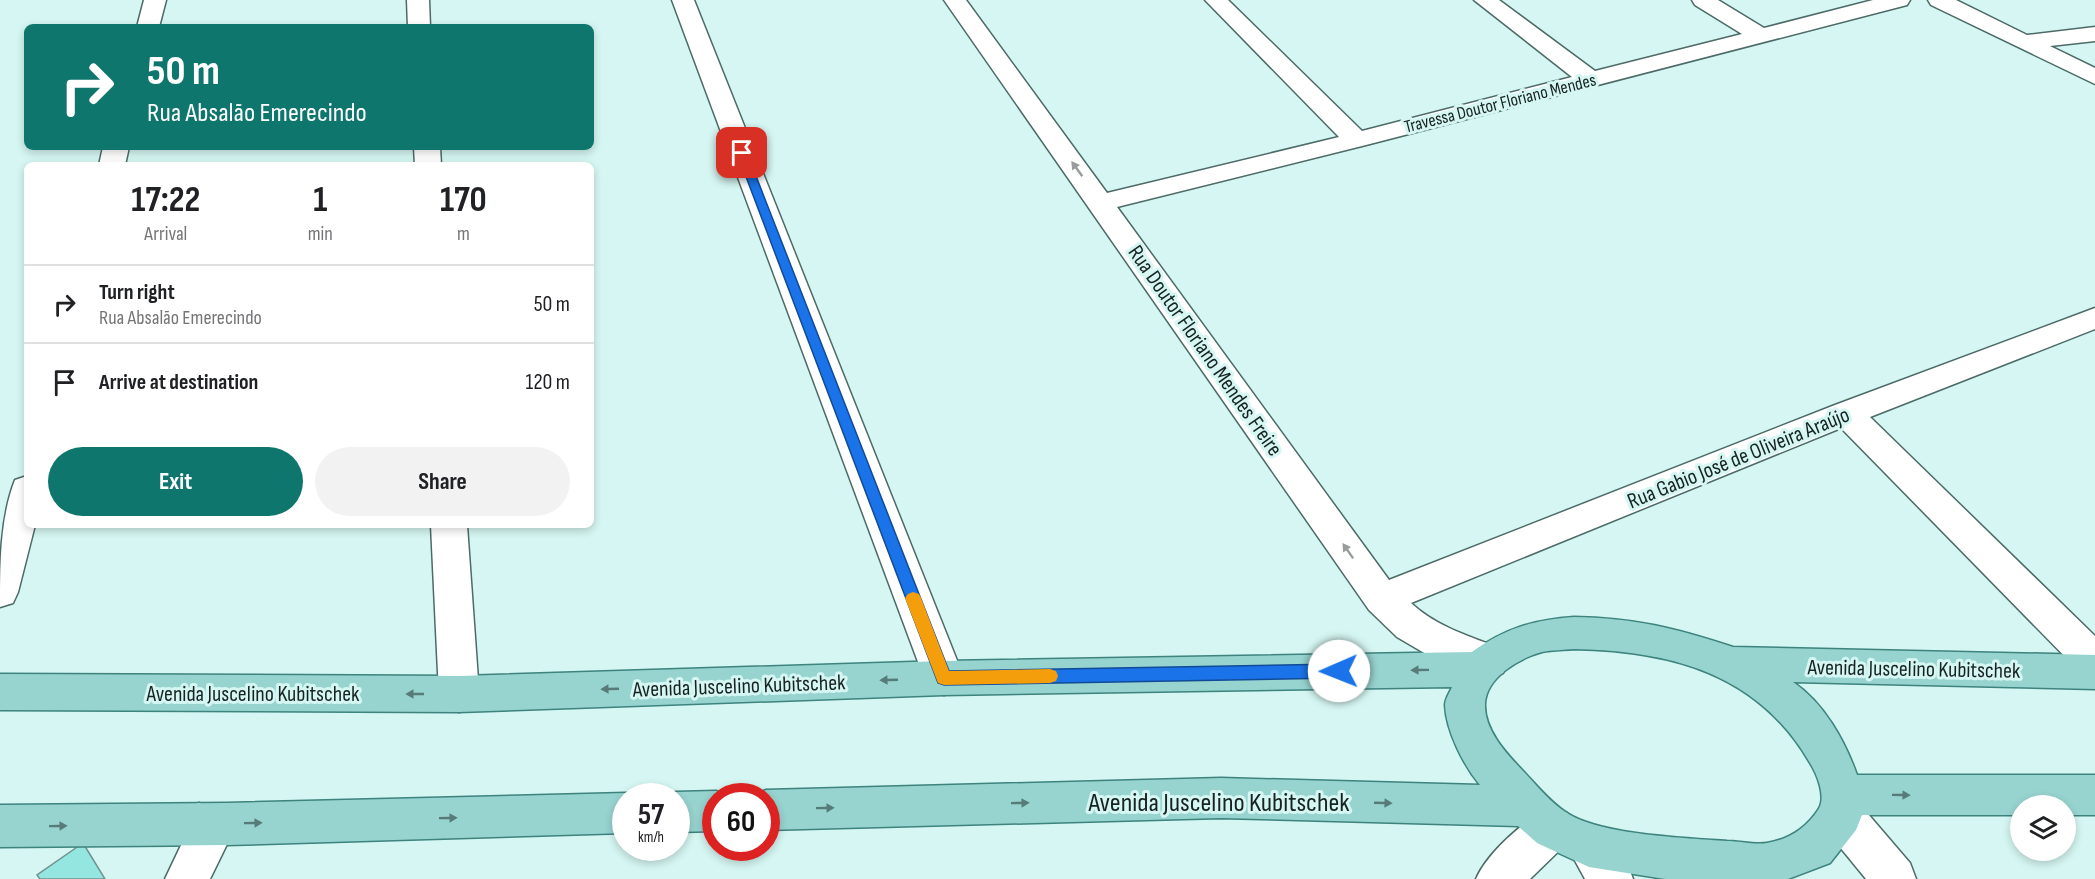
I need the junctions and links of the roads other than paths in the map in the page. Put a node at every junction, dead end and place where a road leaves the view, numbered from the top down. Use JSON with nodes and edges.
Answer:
{"nodes":[{"id":1,"x":155,"y":0,"type":"edge"},
{"id":2,"x":418,"y":0,"type":"edge"},
{"id":3,"x":683,"y":0,"type":"edge"},
{"id":4,"x":955,"y":0,"type":"edge"},
{"id":5,"x":1216,"y":0,"type":"edge"},
{"id":6,"x":1485,"y":0,"type":"edge"},
{"id":7,"x":1703,"y":0,"type":"edge"},
{"id":8,"x":1899,"y":0,"type":"edge"},
{"id":9,"x":1939,"y":0,"type":"edge"},
{"id":10,"x":149,"y":24,"type":"edge"},
{"id":11,"x":419,"y":24,"type":"edge"},
{"id":12,"x":2095,"y":34,"type":"edge"},
{"id":13,"x":1759,"y":35,"type":"junction"},
{"id":14,"x":2025,"y":42,"type":"junction"},
{"id":15,"x":2095,"y":78,"type":"edge"},
{"id":16,"x":1592,"y":80,"type":"junction"},
{"id":17,"x":1357,"y":140,"type":"junction"},
{"id":18,"x":1101,"y":203,"type":"junction"},
{"id":19,"x":2095,"y":318,"type":"edge"},
{"id":20,"x":1846,"y":413,"type":"junction"},
{"id":21,"x":24,"y":500,"type":"edge"},
{"id":22,"x":449,"y":528,"type":"edge"},
{"id":23,"x":0,"y":592,"type":"edge"},
{"id":24,"x":1382,"y":599,"type":"junction"},
{"id":25,"x":2095,"y":661,"type":"edge"},
{"id":26,"x":1733,"y":664,"type":"junction"},
{"id":27,"x":1484,"y":665,"type":"junction"},
{"id":28,"x":2095,"y":672,"type":"edge"},
{"id":29,"x":944,"y":678,"type":"junction"},
{"id":30,"x":0,"y":692,"type":"edge"},
{"id":31,"x":459,"y":694,"type":"junction"},
{"id":32,"x":2095,"y":795,"type":"edge"},
{"id":33,"x":1842,"y":805,"type":"junction"},
{"id":34,"x":780,"y":810,"type":"edge"},
{"id":35,"x":612,"y":813,"type":"edge"},
{"id":36,"x":200,"y":824,"type":"junction"},
{"id":37,"x":0,"y":826,"type":"edge"},
{"id":38,"x":1570,"y":839,"type":"edge"},
{"id":39,"x":187,"y":879,"type":"edge"},
{"id":40,"x":1498,"y":879,"type":"edge"},
{"id":41,"x":1894,"y":879,"type":"edge"}],
"edges":[{"from":1,"to":10,"type":"street"},
{"from":2,"to":11,"type":"street"},
{"from":3,"to":29,"type":"street"},
{"from":18,"to":4,"type":"street","name":"Rua Doutor Floriano Mendes Freire","one_way":true},
{"from":5,"to":17,"type":"street"},
{"from":6,"to":16,"type":"street"},
{"from":7,"to":13,"type":"street"},
{"from":8,"to":13,"type":"street","name":"Travessa Doutor Floriano Mendes"},
{"from":9,"to":14,"type":"street"},
{"from":12,"to":14,"type":"street"},
{"from":13,"to":16,"type":"street","name":"Travessa Doutor Floriano Mendes"},
{"from":14,"to":15,"type":"street"},
{"from":16,"to":17,"type":"street","name":"Travessa Doutor Floriano Mendes"},
{"from":17,"to":18,"type":"street","name":"Travessa Doutor Floriano Mendes"},
{"from":24,"to":18,"type":"street","name":"Rua Doutor Floriano Mendes Freire","one_way":true},
{"from":19,"to":20,"type":"street","name":"Rua Gabio José de Oliveira Araújo"},
{"from":20,"to":24,"type":"street","name":"Rua Gabio José de Oliveira Araújo"},
{"from":20,"to":25,"type":"street"},
{"from":21,"to":23,"type":"street"},
{"from":22,"to":31,"type":"street"},
{"from":24,"to":27,"type":"street","name":"Rua Doutor Floriano Mendes Freire"},
{"from":26,"to":27,"type":"main road"},
{"from":26,"to":28,"type":"main road","name":"Avenida Juscelino Kubitschek"},
{"from":26,"to":33,"type":"main road"},
{"from":27,"to":29,"type":"main road","name":"Avenida Juscelino Kubitschek","one_way":true},
{"from":27,"to":38,"type":"main road"},
{"from":29,"to":31,"type":"main road","name":"Avenida Juscelino Kubitschek","one_way":true},
{"from":31,"to":30,"type":"main road","name":"Avenida Juscelino Kubitschek","one_way":true},
{"from":33,"to":32,"type":"main road","one_way":true},
{"from":33,"to":38,"type":"main road","name":"Avenida Juscelino Kubitschek"},
{"from":33,"to":41,"type":"street"},
{"from":34,"to":38,"type":"main road","name":"Avenida Juscelino Kubitschek","one_way":true},
{"from":36,"to":35,"type":"main road","one_way":true},
{"from":37,"to":36,"type":"main road","one_way":true},
{"from":36,"to":39,"type":"street"},
{"from":38,"to":40,"type":"street"}]}
